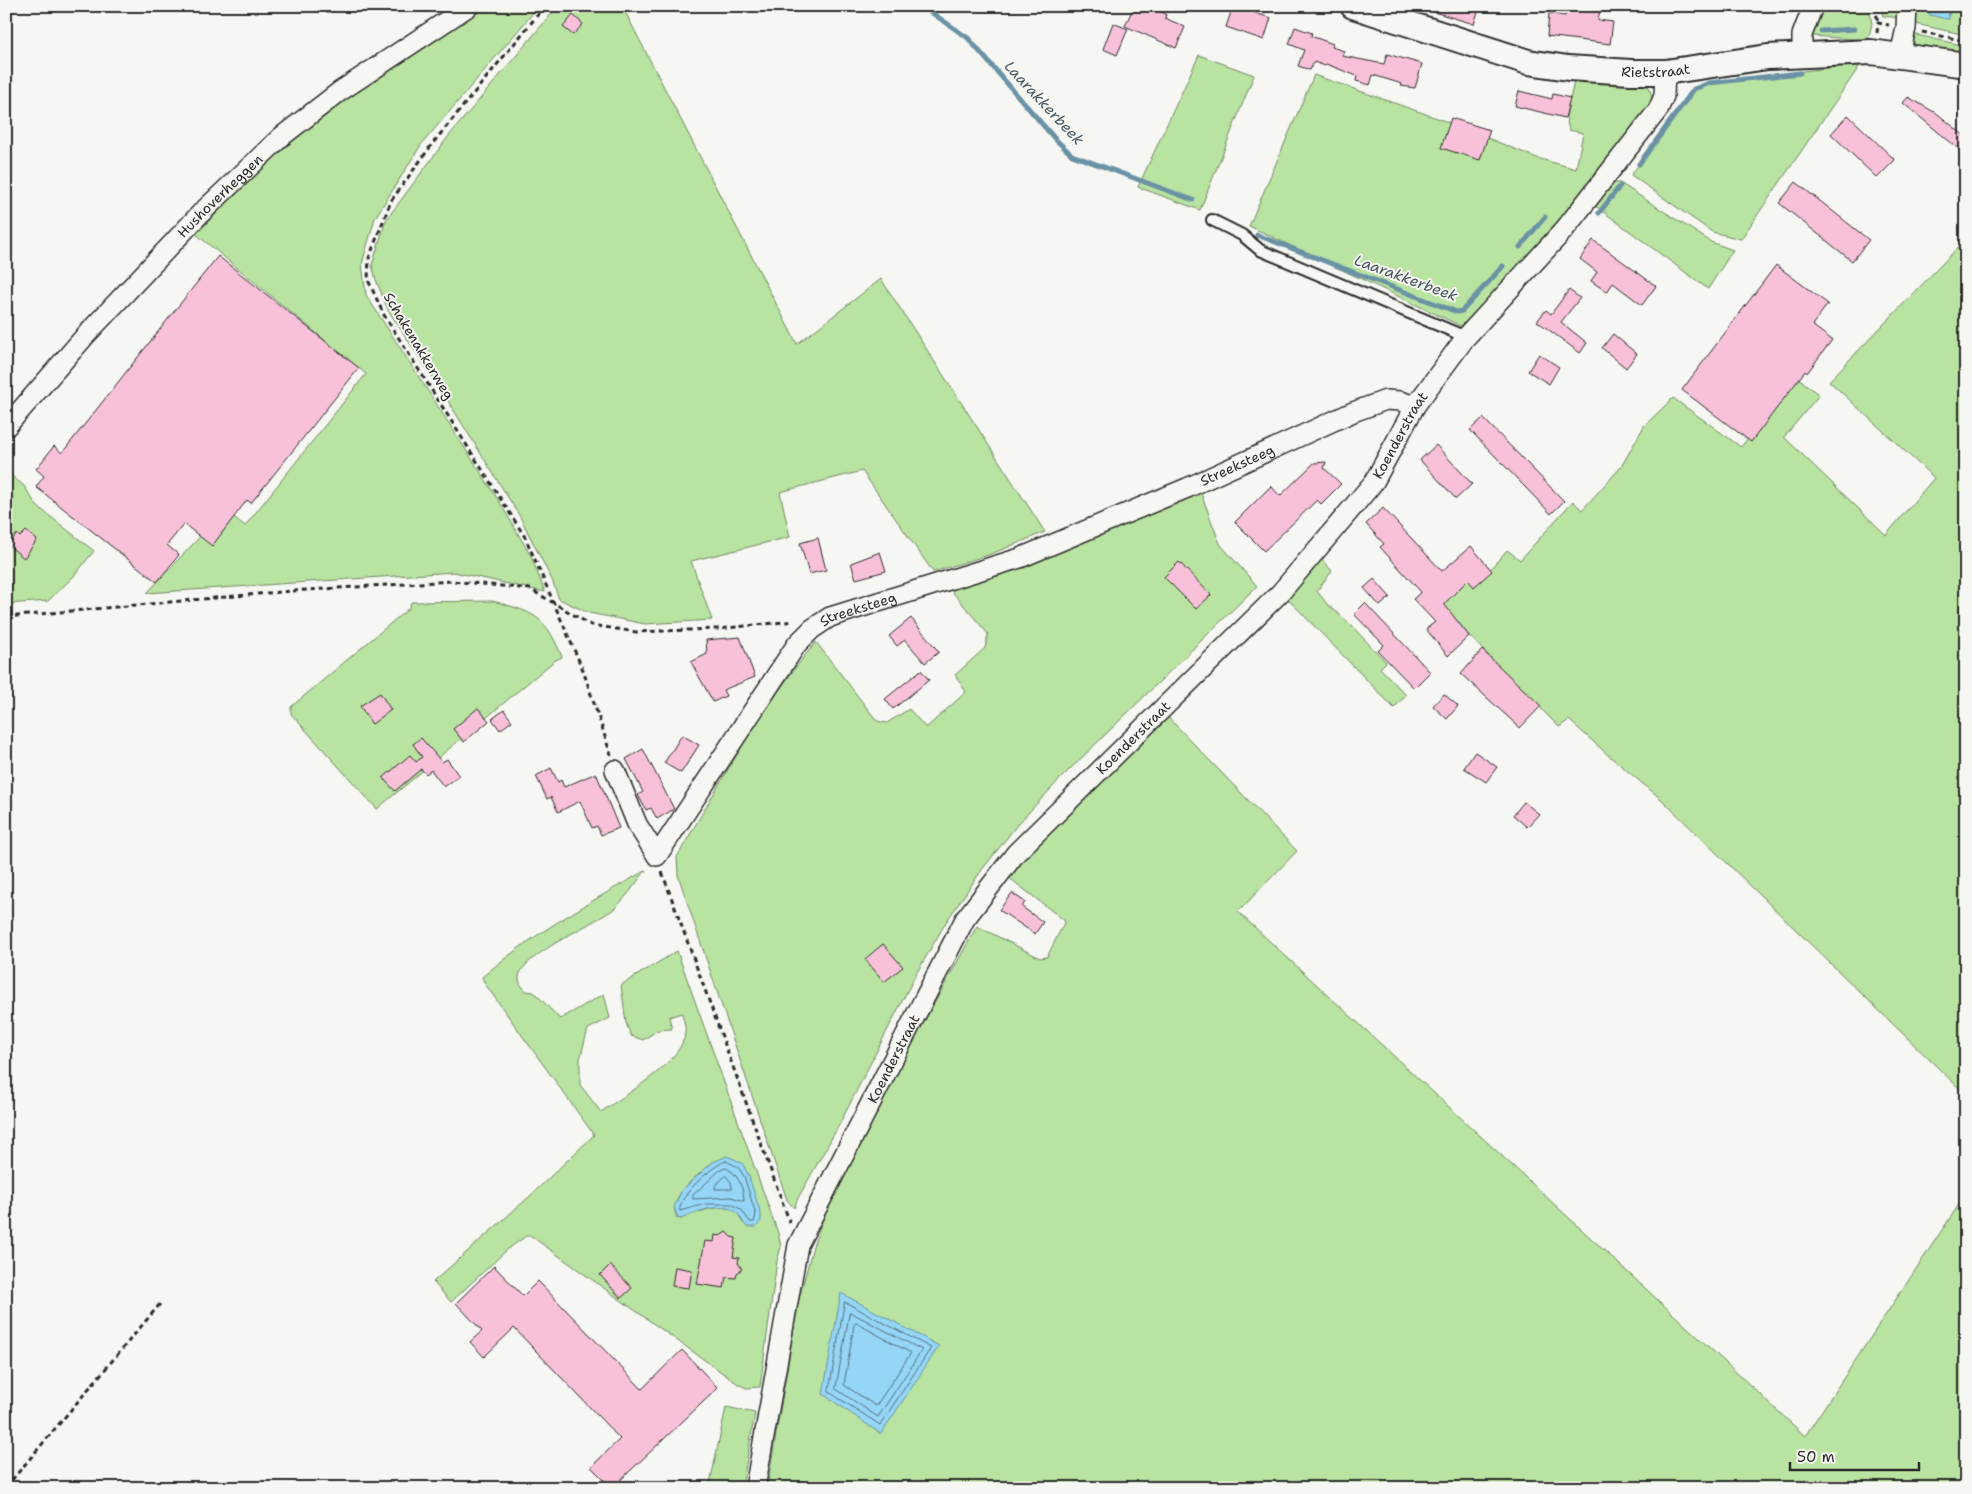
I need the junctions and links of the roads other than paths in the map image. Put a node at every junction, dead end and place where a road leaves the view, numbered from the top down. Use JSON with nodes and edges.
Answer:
{"nodes":[{"id":1,"x":469,"y":6,"type":"edge"},
{"id":2,"x":1353,"y":6,"type":"edge"},
{"id":3,"x":1813,"y":6,"type":"edge"},
{"id":4,"x":1907,"y":6,"type":"edge"},
{"id":5,"x":1802,"y":54,"type":"junction"},
{"id":6,"x":1900,"y":55,"type":"junction"},
{"id":7,"x":1966,"y":65,"type":"edge"},
{"id":8,"x":1665,"y":72,"type":"junction"},
{"id":9,"x":1212,"y":220,"type":"dead end"},
{"id":10,"x":1466,"y":336,"type":"junction"},
{"id":11,"x":1415,"y":406,"type":"junction"},
{"id":12,"x":6,"y":427,"type":"edge"},
{"id":13,"x":615,"y":770,"type":"road end"},
{"id":14,"x":755,"y":1488,"type":"edge"}],
"edges":[{"from":1,"to":12,"type":"street","name":"Hushoverheggen"},
{"from":2,"to":8,"type":"street","name":"Rietstraat"},
{"from":3,"to":5,"type":"street"},
{"from":4,"to":6,"type":"street"},
{"from":5,"to":6,"type":"street","name":"Rietstraat"},
{"from":5,"to":8,"type":"street","name":"Rietstraat"},
{"from":6,"to":7,"type":"street","name":"Rietstraat"},
{"from":8,"to":10,"type":"street","name":"Koenderstraat"},
{"from":9,"to":10,"type":"lane"},
{"from":10,"to":11,"type":"street","name":"Koenderstraat"},
{"from":11,"to":13,"type":"street","name":"Streeksteeg"},
{"from":11,"to":14,"type":"street","name":"Koenderstraat"}]}
